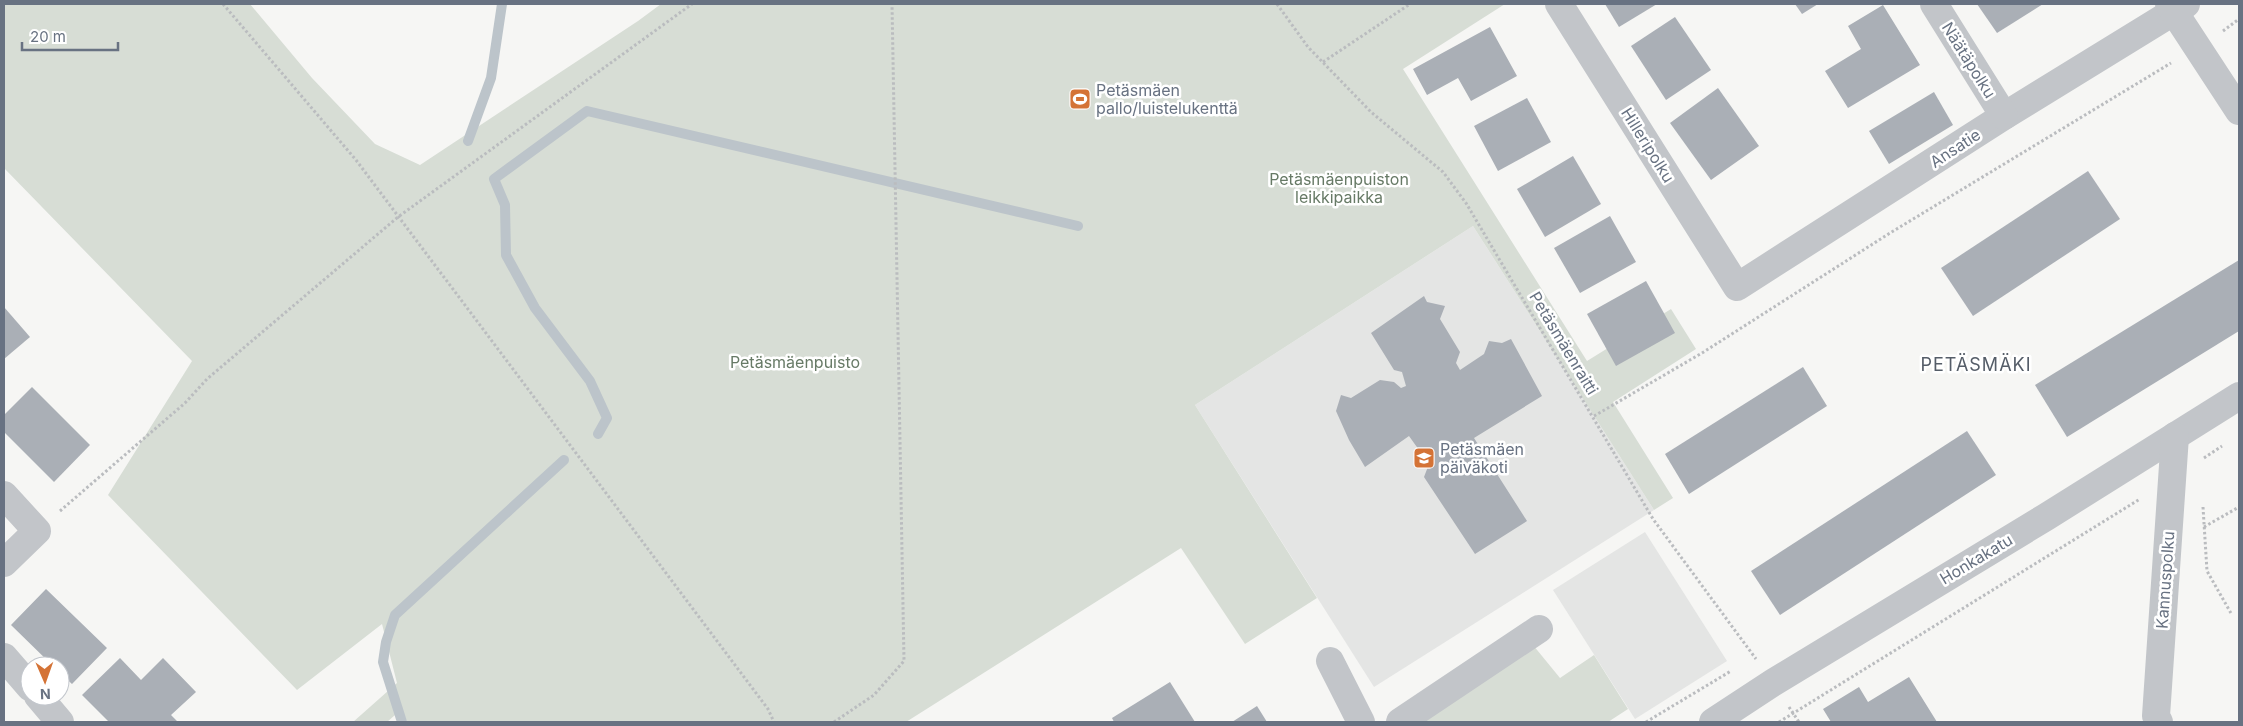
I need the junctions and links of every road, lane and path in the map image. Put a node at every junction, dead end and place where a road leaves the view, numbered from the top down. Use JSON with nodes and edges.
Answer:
{"nodes":[{"id":1,"x":223,"y":4,"type":"edge"},
{"id":2,"x":692,"y":4,"type":"edge"},
{"id":3,"x":892,"y":4,"type":"edge"},
{"id":4,"x":1277,"y":4,"type":"edge"},
{"id":5,"x":1410,"y":4,"type":"edge"},
{"id":6,"x":1559,"y":4,"type":"edge"},
{"id":7,"x":1934,"y":4,"type":"edge"},
{"id":8,"x":2176,"y":6,"type":"edge"},
{"id":9,"x":2239,"y":20,"type":"edge"},
{"id":10,"x":2198,"y":47,"type":"junction"},
{"id":11,"x":1323,"y":62,"type":"junction"},
{"id":12,"x":2239,"y":111,"type":"edge"},
{"id":13,"x":2004,"y":116,"type":"junction"},
{"id":14,"x":398,"y":218,"type":"junction"},
{"id":15,"x":1737,"y":287,"type":"joint"},
{"id":16,"x":2239,"y":396,"type":"edge"},
{"id":17,"x":1594,"y":416,"type":"junction"},
{"id":18,"x":2175,"y":436,"type":"junction"},
{"id":19,"x":2224,"y":444,"type":"dead end"},
{"id":20,"x":2172,"y":479,"type":"junction"},
{"id":21,"x":4,"y":495,"type":"edge"},
{"id":22,"x":2202,"y":498,"type":"dead end"},
{"id":23,"x":2239,"y":507,"type":"edge"},
{"id":24,"x":2204,"y":527,"type":"junction"},
{"id":25,"x":36,"y":531,"type":"junction"},
{"id":26,"x":4,"y":563,"type":"edge"},
{"id":27,"x":2232,"y":615,"type":"dead end"},
{"id":28,"x":1539,"y":629,"type":"dead end"},
{"id":29,"x":4,"y":656,"type":"edge"},
{"id":30,"x":1755,"y":657,"type":"junction"},
{"id":31,"x":1330,"y":661,"type":"dead end"},
{"id":32,"x":1746,"y":662,"type":"dead end"},
{"id":33,"x":1738,"y":667,"type":"dead end"},
{"id":34,"x":20,"y":675,"type":"edge"},
{"id":35,"x":1774,"y":682,"type":"junction"},
{"id":36,"x":46,"y":706,"type":"edge"},
{"id":37,"x":1793,"y":713,"type":"junction"},
{"id":38,"x":60,"y":722,"type":"edge"},
{"id":39,"x":774,"y":722,"type":"edge"},
{"id":40,"x":834,"y":722,"type":"edge"},
{"id":41,"x":1361,"y":722,"type":"edge"},
{"id":42,"x":1400,"y":722,"type":"edge"},
{"id":43,"x":1646,"y":722,"type":"edge"},
{"id":44,"x":1713,"y":722,"type":"edge"},
{"id":45,"x":1779,"y":722,"type":"edge"},
{"id":46,"x":1799,"y":722,"type":"edge"},
{"id":47,"x":2160,"y":722,"type":"edge"}],
"edges":[{"from":1,"to":14,"type":"path"},
{"from":2,"to":14,"type":"path"},
{"from":3,"to":40,"type":"path"},
{"from":4,"to":11,"type":"path","name":"Petäsmäenraitti"},
{"from":5,"to":11,"type":"path"},
{"from":6,"to":15,"type":"street","name":"Hilleripolku"},
{"from":7,"to":13,"type":"street","name":"Näätäpolku"},
{"from":8,"to":10,"type":"street"},
{"from":8,"to":13,"type":"street","name":"Ansatie"},
{"from":9,"to":10,"type":"path"},
{"from":10,"to":12,"type":"street"},
{"from":10,"to":17,"type":"path"},
{"from":11,"to":17,"type":"path","name":"Petäsmäenraitti"},
{"from":13,"to":15,"type":"street","name":"Ansatie"},
{"from":14,"to":25,"type":"path"},
{"from":14,"to":39,"type":"path"},
{"from":16,"to":18,"type":"street","name":"Honkakatu"},
{"from":17,"to":30,"type":"path","name":"Petäsmäenraitti"},
{"from":18,"to":20,"type":"street","name":"Kannuspolku"},
{"from":18,"to":35,"type":"street","name":"Honkakatu"},
{"from":19,"to":20,"type":"path"},
{"from":20,"to":37,"type":"path"},
{"from":20,"to":47,"type":"street","name":"Kannuspolku"},
{"from":21,"to":25,"type":"street"},
{"from":22,"to":24,"type":"path"},
{"from":23,"to":24,"type":"path"},
{"from":24,"to":27,"type":"path"},
{"from":25,"to":26,"type":"street"},
{"from":28,"to":42,"type":"street"},
{"from":29,"to":34,"type":"street"},
{"from":30,"to":32,"type":"path"},
{"from":30,"to":35,"type":"path","name":"Petäsmäenraitti"},
{"from":31,"to":41,"type":"street"},
{"from":33,"to":43,"type":"path"},
{"from":35,"to":37,"type":"path","name":"Petäsmäenraitti"},
{"from":35,"to":44,"type":"street","name":"Honkakatu"},
{"from":36,"to":38,"type":"street"},
{"from":37,"to":45,"type":"path"},
{"from":37,"to":46,"type":"path","name":"Petäsmäenraitti"}]}
